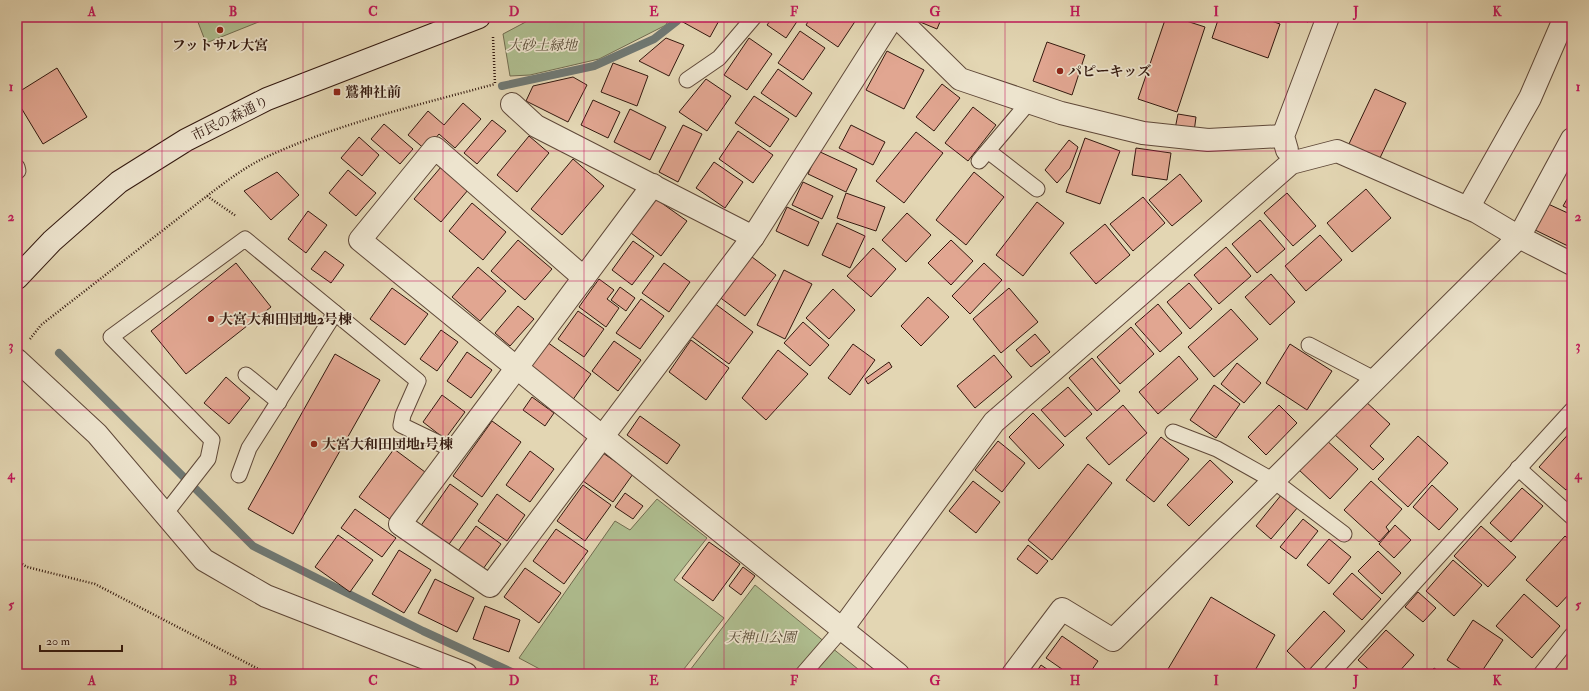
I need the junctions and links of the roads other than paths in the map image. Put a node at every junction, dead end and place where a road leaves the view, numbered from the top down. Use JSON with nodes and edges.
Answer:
{"nodes":[{"id":1,"x":754,"y":17,"type":"edge"},
{"id":2,"x":893,"y":17,"type":"edge"},
{"id":3,"x":896,"y":17,"type":"edge"},
{"id":4,"x":1328,"y":17,"type":"edge"},
{"id":5,"x":1565,"y":17,"type":"edge"},
{"id":6,"x":486,"y":24,"type":"edge"},
{"id":7,"x":687,"y":80,"type":"dead end"},
{"id":8,"x":1029,"y":102,"type":"junction"},
{"id":9,"x":512,"y":104,"type":"dead end"},
{"id":10,"x":1283,"y":136,"type":"junction"},
{"id":11,"x":1569,"y":153,"type":"edge"},
{"id":12,"x":1291,"y":163,"type":"junction"},
{"id":13,"x":653,"y":185,"type":"junction"},
{"id":14,"x":1037,"y":189,"type":"dead end"},
{"id":15,"x":1468,"y":208,"type":"junction"},
{"id":16,"x":753,"y":237,"type":"junction"},
{"id":17,"x":1519,"y":237,"type":"junction"},
{"id":18,"x":1572,"y":264,"type":"edge"},
{"id":19,"x":17,"y":278,"type":"edge"},
{"id":20,"x":584,"y":278,"type":"junction"},
{"id":21,"x":335,"y":313,"type":"junction"},
{"id":22,"x":1309,"y":345,"type":"dead end"},
{"id":23,"x":22,"y":352,"type":"edge"},
{"id":24,"x":517,"y":368,"type":"junction"},
{"id":25,"x":246,"y":375,"type":"dead end"},
{"id":26,"x":1376,"y":380,"type":"junction"},
{"id":27,"x":279,"y":402,"type":"junction"},
{"id":28,"x":1572,"y":410,"type":"edge"},
{"id":29,"x":1173,"y":432,"type":"dead end"},
{"id":30,"x":602,"y":437,"type":"junction"},
{"id":31,"x":455,"y":452,"type":"junction"},
{"id":32,"x":1518,"y":468,"type":"junction"},
{"id":33,"x":239,"y":476,"type":"dead end"},
{"id":34,"x":1274,"y":481,"type":"junction"},
{"id":35,"x":165,"y":514,"type":"junction"},
{"id":36,"x":1572,"y":517,"type":"edge"},
{"id":37,"x":1344,"y":534,"type":"dead end"},
{"id":38,"x":842,"y":629,"type":"junction"},
{"id":39,"x":1572,"y":635,"type":"edge"},
{"id":40,"x":466,"y":674,"type":"edge"},
{"id":41,"x":803,"y":674,"type":"edge"},
{"id":42,"x":898,"y":674,"type":"edge"},
{"id":43,"x":1013,"y":674,"type":"edge"},
{"id":44,"x":1331,"y":674,"type":"edge"},
{"id":45,"x":1541,"y":674,"type":"edge"}],
"edges":[{"from":1,"to":7,"type":"lane"},
{"from":2,"to":16,"type":"street"},
{"from":3,"to":8,"type":"street"},
{"from":4,"to":10,"type":"street"},
{"from":5,"to":15,"type":"street"},
{"from":6,"to":19,"type":"street","name":"市民の森通り"},
{"from":8,"to":10,"type":"street"},
{"from":8,"to":14,"type":"lane"},
{"from":9,"to":13,"type":"street"},
{"from":10,"to":12,"type":"street"},
{"from":11,"to":17,"type":"street"},
{"from":12,"to":15,"type":"street"},
{"from":12,"to":38,"type":"street"},
{"from":13,"to":16,"type":"street"},
{"from":13,"to":20,"type":"street"},
{"from":15,"to":17,"type":"street"},
{"from":16,"to":30,"type":"street"},
{"from":17,"to":18,"type":"street"},
{"from":17,"to":26,"type":"street"},
{"from":20,"to":24,"type":"street"},
{"from":20,"to":24,"type":"street"},
{"from":21,"to":27,"type":"lane"},
{"from":21,"to":31,"type":"lane"},
{"from":21,"to":35,"type":"lane"},
{"from":22,"to":26,"type":"lane"},
{"from":23,"to":35,"type":"street"},
{"from":24,"to":30,"type":"street"},
{"from":24,"to":31,"type":"street"},
{"from":25,"to":27,"type":"lane"},
{"from":26,"to":34,"type":"street"},
{"from":27,"to":33,"type":"lane"},
{"from":28,"to":32,"type":"lane"},
{"from":29,"to":34,"type":"lane"},
{"from":30,"to":31,"type":"street"},
{"from":30,"to":38,"type":"street"},
{"from":32,"to":36,"type":"lane"},
{"from":32,"to":44,"type":"lane"},
{"from":34,"to":37,"type":"lane"},
{"from":34,"to":43,"type":"street"},
{"from":35,"to":40,"type":"street"},
{"from":38,"to":41,"type":"lane"},
{"from":38,"to":42,"type":"street"},
{"from":39,"to":45,"type":"lane"}]}
